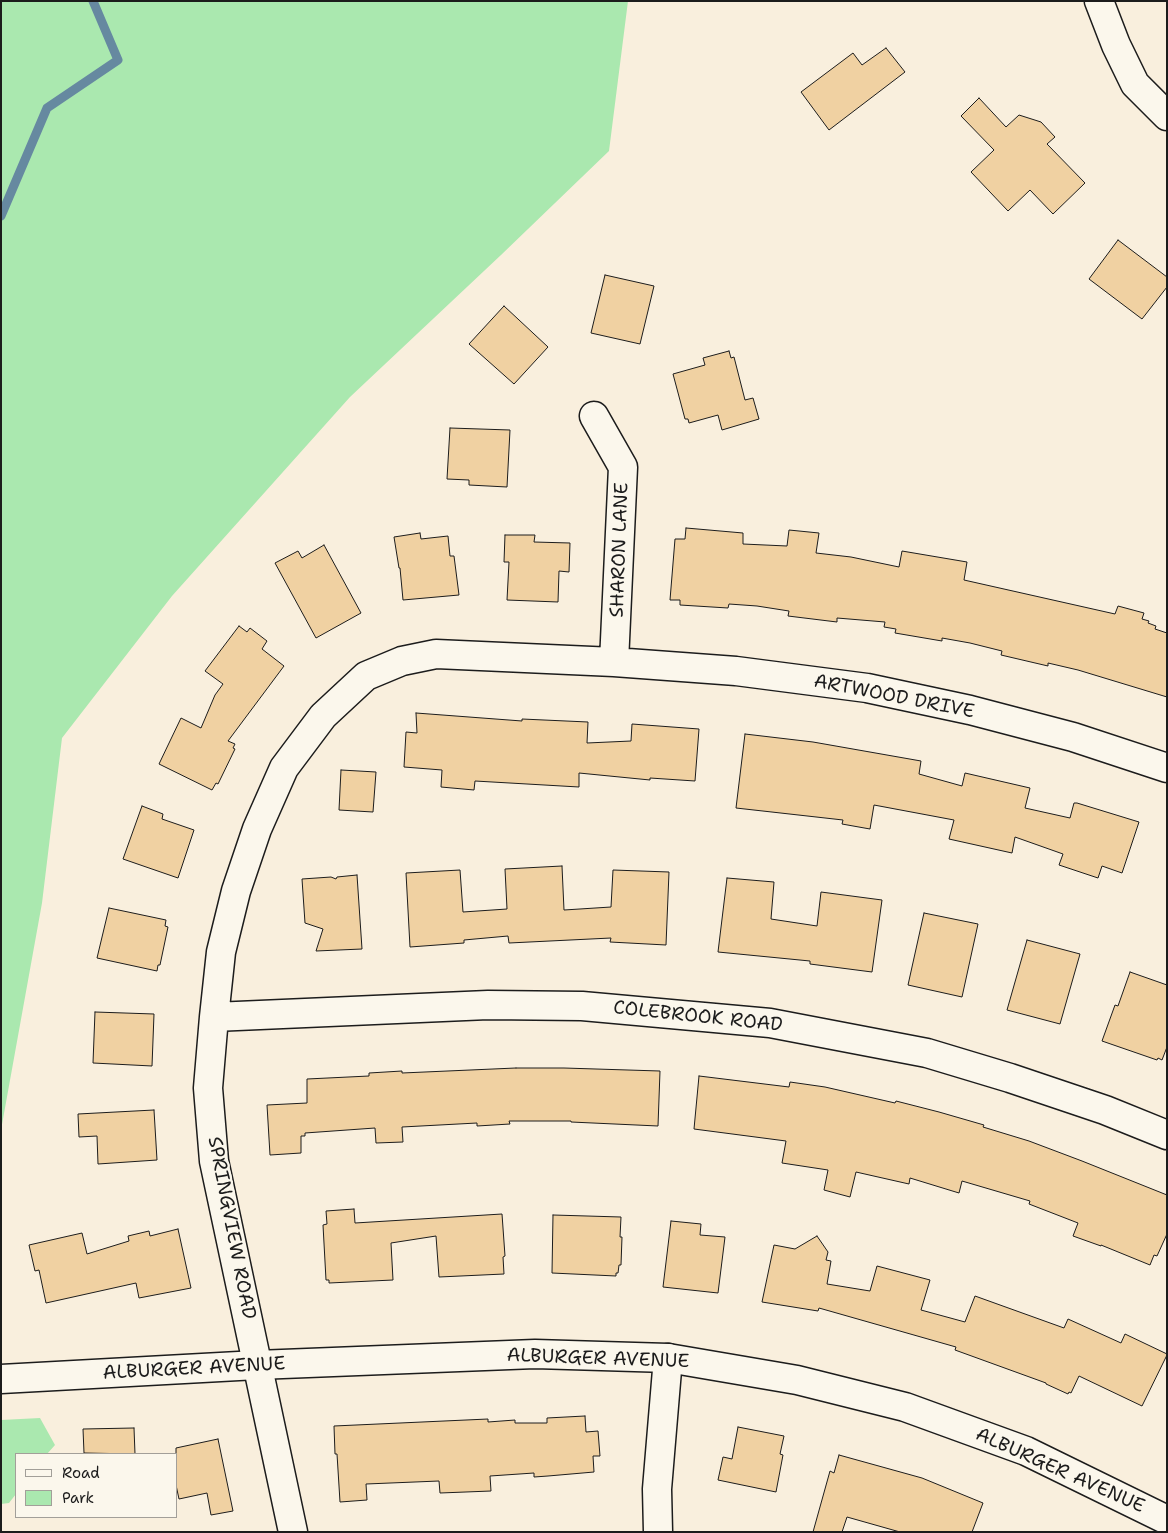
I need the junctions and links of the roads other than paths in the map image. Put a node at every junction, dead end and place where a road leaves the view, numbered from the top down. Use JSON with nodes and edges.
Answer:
{"nodes":[{"id":1,"x":1099,"y":1,"type":"edge"},
{"id":2,"x":1167,"y":116,"type":"edge"},
{"id":3,"x":594,"y":416,"type":"dead end"},
{"id":4,"x":614,"y":662,"type":"junction"},
{"id":5,"x":1167,"y":768,"type":"edge"},
{"id":6,"x":214,"y":1017,"type":"junction"},
{"id":7,"x":1167,"y":1134,"type":"edge"},
{"id":8,"x":668,"y":1358,"type":"junction"},
{"id":9,"x":258,"y":1365,"type":"junction"},
{"id":10,"x":1,"y":1379,"type":"edge"},
{"id":11,"x":1167,"y":1520,"type":"edge"},
{"id":12,"x":293,"y":1532,"type":"edge"},
{"id":13,"x":658,"y":1532,"type":"edge"}],
"edges":[{"from":1,"to":2,"type":"street"},
{"from":3,"to":4,"type":"street","name":"SHARON LANE"},
{"from":4,"to":5,"type":"street","name":"ARTWOOD DRIVE"},
{"from":4,"to":6,"type":"street","name":"SPRINGVIEW ROAD"},
{"from":6,"to":7,"type":"street","name":"COLEBROOK ROAD"},
{"from":6,"to":9,"type":"street","name":"SPRINGVIEW ROAD"},
{"from":8,"to":9,"type":"street","name":"ALBURGER AVENUE"},
{"from":8,"to":11,"type":"street","name":"ALBURGER AVENUE"},
{"from":8,"to":13,"type":"street"},
{"from":9,"to":10,"type":"street","name":"ALBURGER AVENUE"},
{"from":9,"to":12,"type":"street","name":"SPRINGVIEW ROAD"}]}
